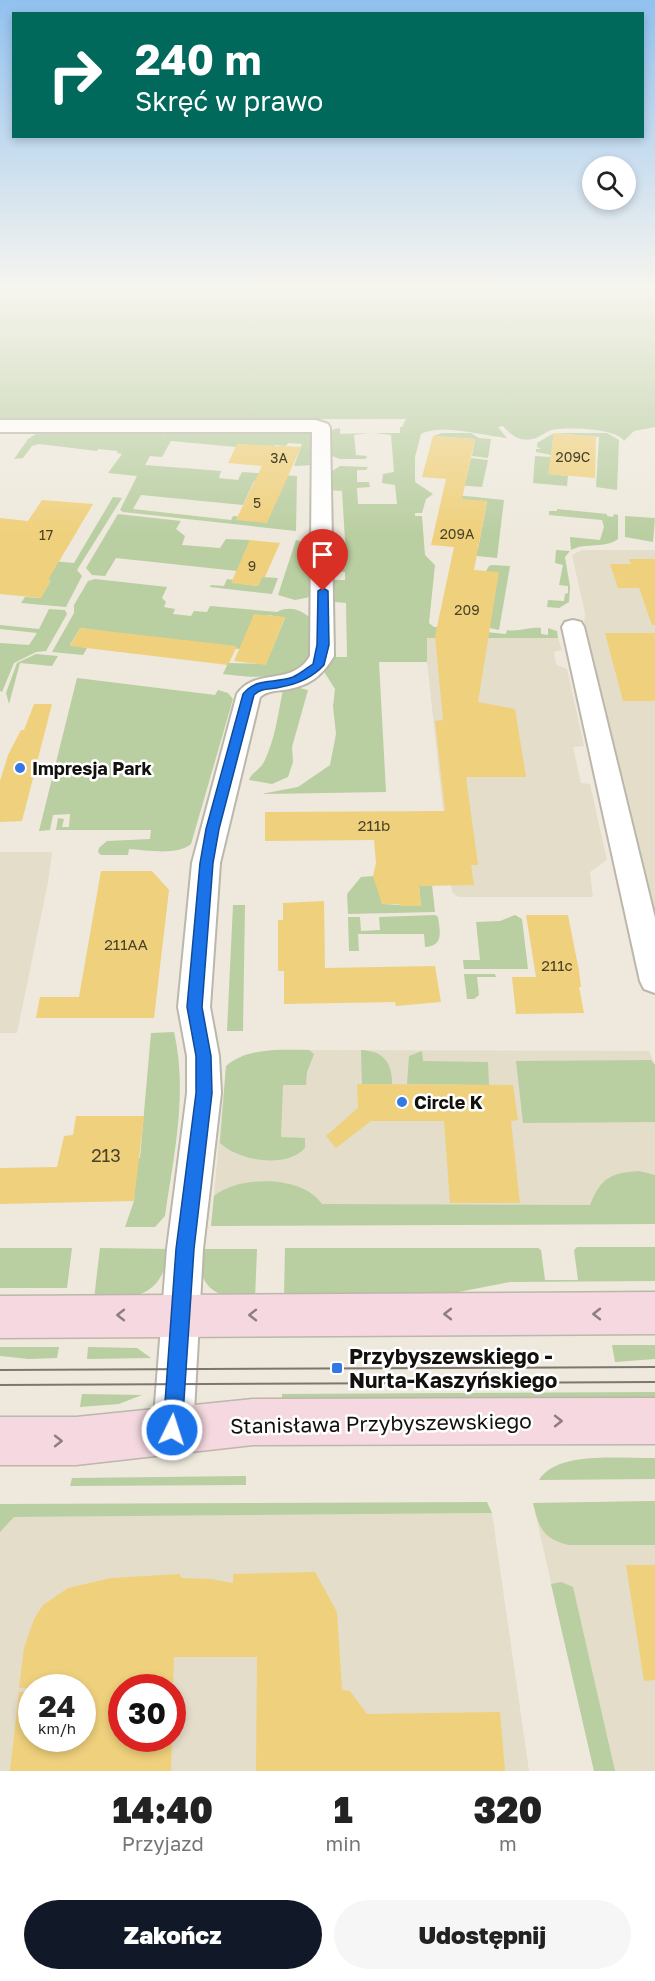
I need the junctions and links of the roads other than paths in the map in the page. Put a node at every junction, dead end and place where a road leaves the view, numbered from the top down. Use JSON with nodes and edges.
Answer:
{"nodes":[{"id":1,"x":0,"y":426,"type":"edge"},
{"id":2,"x":573,"y":627,"type":"dead end"},
{"id":3,"x":655,"y":981,"type":"edge"},
{"id":4,"x":655,"y":1313,"type":"edge"},
{"id":5,"x":180,"y":1315,"type":"junction"},
{"id":6,"x":0,"y":1317,"type":"edge"},
{"id":7,"x":655,"y":1421,"type":"edge"},
{"id":8,"x":172,"y":1430,"type":"junction"},
{"id":9,"x":0,"y":1441,"type":"edge"}],
"edges":[{"from":1,"to":5,"type":"street"},
{"from":2,"to":3,"type":"street"},
{"from":4,"to":5,"type":"main road","one_way":true},
{"from":5,"to":6,"type":"main road","one_way":true},
{"from":5,"to":8,"type":"street"},
{"from":8,"to":7,"type":"main road","name":"Stanisława Przybyszewskiego","one_way":true},
{"from":9,"to":8,"type":"main road","name":"Stanisława Przybyszewskiego","one_way":true}]}
